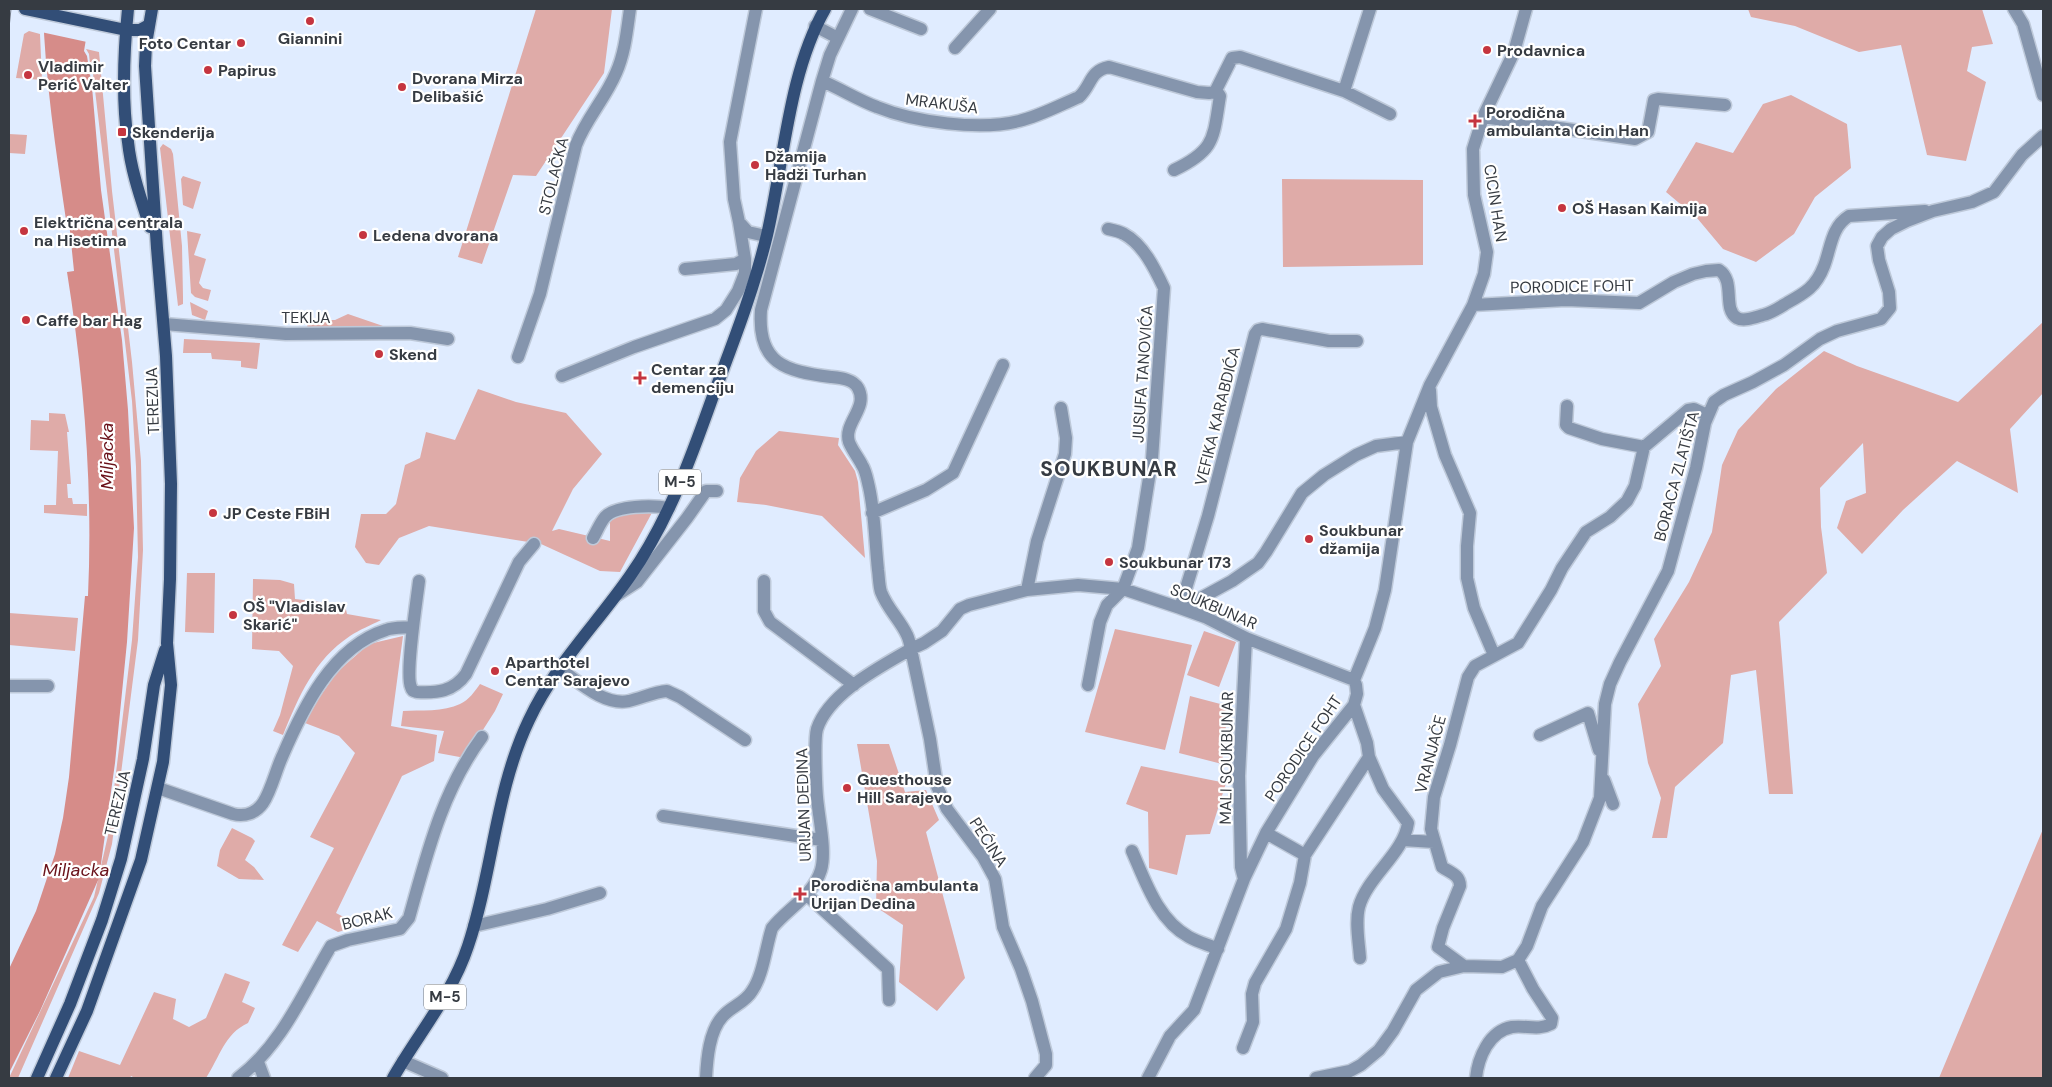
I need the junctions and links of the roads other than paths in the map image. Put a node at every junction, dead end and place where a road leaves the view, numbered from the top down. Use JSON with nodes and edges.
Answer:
{"nodes":[{"id":1,"x":126,"y":9,"type":"edge"},
{"id":2,"x":152,"y":9,"type":"edge"},
{"id":3,"x":630,"y":9,"type":"edge"},
{"id":4,"x":756,"y":9,"type":"edge"},
{"id":5,"x":825,"y":9,"type":"edge"},
{"id":6,"x":852,"y":9,"type":"edge"},
{"id":7,"x":870,"y":9,"type":"edge"},
{"id":8,"x":990,"y":9,"type":"edge"},
{"id":9,"x":1370,"y":9,"type":"edge"},
{"id":10,"x":1526,"y":9,"type":"edge"},
{"id":11,"x":2014,"y":9,"type":"edge"},
{"id":12,"x":2020,"y":9,"type":"edge"},
{"id":13,"x":28,"y":10,"type":"edge"},
{"id":14,"x":2023,"y":24,"type":"junction"},
{"id":15,"x":149,"y":25,"type":"junction"},
{"id":16,"x":815,"y":26,"type":"junction"},
{"id":17,"x":921,"y":29,"type":"dead end"},
{"id":18,"x":126,"y":30,"type":"junction"},
{"id":19,"x":838,"y":38,"type":"junction"},
{"id":20,"x":956,"y":48,"type":"dead end"},
{"id":21,"x":822,"y":81,"type":"junction"},
{"id":22,"x":1216,"y":90,"type":"junction"},
{"id":23,"x":1344,"y":91,"type":"junction"},
{"id":24,"x":2043,"y":94,"type":"edge"},
{"id":25,"x":1725,"y":105,"type":"dead end"},
{"id":26,"x":1390,"y":114,"type":"dead end"},
{"id":27,"x":1484,"y":117,"type":"junction"},
{"id":28,"x":2043,"y":136,"type":"edge"},
{"id":29,"x":1174,"y":170,"type":"dead end"},
{"id":30,"x":1933,"y":211,"type":"junction"},
{"id":31,"x":739,"y":222,"type":"junction"},
{"id":32,"x":1108,"y":229,"type":"dead end"},
{"id":33,"x":766,"y":236,"type":"junction"},
{"id":34,"x":157,"y":248,"type":"junction"},
{"id":35,"x":745,"y":259,"type":"junction"},
{"id":36,"x":685,"y":270,"type":"dead end"},
{"id":37,"x":751,"y":289,"type":"junction"},
{"id":38,"x":766,"y":292,"type":"junction"},
{"id":39,"x":1476,"y":300,"type":"junction"},
{"id":40,"x":164,"y":324,"type":"junction"},
{"id":41,"x":448,"y":339,"type":"dead end"},
{"id":42,"x":1357,"y":341,"type":"dead end"},
{"id":43,"x":518,"y":357,"type":"dead end"},
{"id":44,"x":1003,"y":365,"type":"dead end"},
{"id":45,"x":562,"y":376,"type":"dead end"},
{"id":46,"x":1430,"y":385,"type":"junction"},
{"id":47,"x":1567,"y":406,"type":"dead end"},
{"id":48,"x":1061,"y":408,"type":"dead end"},
{"id":49,"x":1707,"y":415,"type":"junction"},
{"id":50,"x":1407,"y":442,"type":"junction"},
{"id":51,"x":1644,"y":447,"type":"junction"},
{"id":52,"x":717,"y":491,"type":"dead end"},
{"id":53,"x":668,"y":508,"type":"junction"},
{"id":54,"x":872,"y":513,"type":"junction"},
{"id":55,"x":593,"y":538,"type":"dead end"},
{"id":56,"x":534,"y":544,"type":"dead end"},
{"id":57,"x":419,"y":581,"type":"dead end"},
{"id":58,"x":764,"y":581,"type":"dead end"},
{"id":59,"x":1123,"y":589,"type":"junction"},
{"id":60,"x":1026,"y":590,"type":"junction"},
{"id":61,"x":614,"y":597,"type":"junction"},
{"id":62,"x":1182,"y":604,"type":"junction"},
{"id":63,"x":413,"y":627,"type":"junction"},
{"id":64,"x":1246,"y":638,"type":"junction"},
{"id":65,"x":168,"y":643,"type":"junction"},
{"id":66,"x":911,"y":649,"type":"junction"},
{"id":67,"x":1494,"y":655,"type":"junction"},
{"id":68,"x":560,"y":669,"type":"junction"},
{"id":69,"x":1354,"y":680,"type":"junction"},
{"id":70,"x":854,"y":684,"type":"junction"},
{"id":71,"x":1088,"y":685,"type":"dead end"},
{"id":72,"x":9,"y":686,"type":"edge"},
{"id":73,"x":48,"y":686,"type":"dead end"},
{"id":74,"x":1354,"y":706,"type":"junction"},
{"id":75,"x":1540,"y":735,"type":"dead end"},
{"id":76,"x":482,"y":736,"type":"dead end"},
{"id":77,"x":745,"y":740,"type":"dead end"},
{"id":78,"x":1369,"y":757,"type":"junction"},
{"id":79,"x":1603,"y":770,"type":"junction"},
{"id":80,"x":158,"y":788,"type":"junction"},
{"id":81,"x":1613,"y":804,"type":"dead end"},
{"id":82,"x":663,"y":816,"type":"dead end"},
{"id":83,"x":1266,"y":833,"type":"junction"},
{"id":84,"x":822,"y":840,"type":"junction"},
{"id":85,"x":1403,"y":840,"type":"junction"},
{"id":86,"x":1434,"y":842,"type":"junction"},
{"id":87,"x":1132,"y":851,"type":"dead end"},
{"id":88,"x":1306,"y":855,"type":"junction"},
{"id":89,"x":1244,"y":879,"type":"junction"},
{"id":90,"x":600,"y":893,"type":"dead end"},
{"id":91,"x":806,"y":894,"type":"junction"},
{"id":92,"x":474,"y":926,"type":"junction"},
{"id":93,"x":1218,"y":949,"type":"junction"},
{"id":94,"x":1360,"y":958,"type":"dead end"},
{"id":95,"x":1518,"y":960,"type":"junction"},
{"id":96,"x":1464,"y":966,"type":"junction"},
{"id":97,"x":889,"y":1000,"type":"dead end"},
{"id":98,"x":1243,"y":1048,"type":"dead end"},
{"id":99,"x":402,"y":1061,"type":"junction"},
{"id":100,"x":258,"y":1062,"type":"junction"},
{"id":101,"x":418,"y":1073,"type":"edge"},
{"id":102,"x":37,"y":1078,"type":"edge"},
{"id":103,"x":56,"y":1078,"type":"edge"},
{"id":104,"x":238,"y":1078,"type":"edge"},
{"id":105,"x":264,"y":1078,"type":"edge"},
{"id":106,"x":393,"y":1078,"type":"edge"},
{"id":107,"x":442,"y":1078,"type":"edge"},
{"id":108,"x":706,"y":1078,"type":"edge"},
{"id":109,"x":1036,"y":1078,"type":"edge"},
{"id":110,"x":1148,"y":1078,"type":"edge"},
{"id":111,"x":1316,"y":1078,"type":"edge"},
{"id":112,"x":1476,"y":1078,"type":"edge"}],
"edges":[{"from":1,"to":15,"type":"main road"},
{"from":1,"to":18,"type":"main road","name":"TEREZIJA"},
{"from":2,"to":15,"type":"main road"},
{"from":3,"to":43,"type":"street","name":"STOLAČKA"},
{"from":4,"to":31,"type":"street"},
{"from":5,"to":16,"type":"main road","number":"M-5"},
{"from":6,"to":19,"type":"street"},
{"from":7,"to":17,"type":"street"},
{"from":8,"to":20,"type":"street"},
{"from":9,"to":23,"type":"street"},
{"from":10,"to":27,"type":"street","name":"CICIN HAN"},
{"from":11,"to":14,"type":"street"},
{"from":12,"to":14,"type":"street"},
{"from":13,"to":18,"type":"main road"},
{"from":14,"to":24,"type":"street"},
{"from":15,"to":18,"type":"main road"},
{"from":15,"to":34,"type":"main road","name":"TEREZIJA"},
{"from":16,"to":19,"type":"street"},
{"from":16,"to":33,"type":"main road","number":"M-5"},
{"from":18,"to":34,"type":"main road","name":"TEREZIJA"},
{"from":19,"to":21,"type":"street"},
{"from":21,"to":22,"type":"street","name":"MRAKUŠA"},
{"from":21,"to":38,"type":"street"},
{"from":22,"to":23,"type":"street"},
{"from":22,"to":29,"type":"street"},
{"from":23,"to":26,"type":"street"},
{"from":25,"to":27,"type":"street"},
{"from":27,"to":39,"type":"street","name":"CICIN HAN"},
{"from":28,"to":30,"type":"street","name":"BORACA ZLATIŠTA"},
{"from":30,"to":39,"type":"street","name":"PORODICE FOHT"},
{"from":30,"to":49,"type":"street","name":"BORACA ZLATIŠTA"},
{"from":31,"to":33,"type":"street"},
{"from":31,"to":35,"type":"street"},
{"from":32,"to":59,"type":"street","name":"JUSUFA TANOVIĆA"},
{"from":33,"to":37,"type":"main road","number":"M-5"},
{"from":34,"to":40,"type":"main road","name":"TEREZIJA"},
{"from":35,"to":36,"type":"street"},
{"from":35,"to":45,"type":"street"},
{"from":37,"to":38,"type":"street"},
{"from":37,"to":53,"type":"main road","number":"M-5"},
{"from":38,"to":54,"type":"street"},
{"from":39,"to":46,"type":"street","name":"PORODICE FOHT"},
{"from":40,"to":41,"type":"street","name":"TEKIJA"},
{"from":40,"to":65,"type":"main road","name":"TEREZIJA"},
{"from":42,"to":62,"type":"street","name":"VEFIKA KARABDIĆA"},
{"from":44,"to":54,"type":"street"},
{"from":46,"to":50,"type":"street","name":"PORODICE FOHT"},
{"from":46,"to":67,"type":"street"},
{"from":47,"to":51,"type":"street"},
{"from":48,"to":60,"type":"street"},
{"from":49,"to":51,"type":"street"},
{"from":49,"to":79,"type":"street","name":"BORACA ZLATIŠTA"},
{"from":50,"to":62,"type":"street"},
{"from":50,"to":69,"type":"street","name":"PORODICE FOHT"},
{"from":51,"to":67,"type":"street","name":"VRANJAČE"},
{"from":52,"to":61,"type":"street"},
{"from":53,"to":55,"type":"street"},
{"from":53,"to":61,"type":"main road","number":"M-5"},
{"from":54,"to":66,"type":"street"},
{"from":56,"to":63,"type":"street"},
{"from":57,"to":63,"type":"street"},
{"from":58,"to":70,"type":"street"},
{"from":59,"to":60,"type":"street","name":"SOUKBUNAR"},
{"from":59,"to":62,"type":"street","name":"SOUKBUNAR"},
{"from":59,"to":71,"type":"street","name":"JUSUFA TANOVIĆA"},
{"from":60,"to":66,"type":"street","name":"SOUKBUNAR"},
{"from":61,"to":68,"type":"main road","number":"M-5"},
{"from":62,"to":64,"type":"street","name":"SOUKBUNAR"},
{"from":63,"to":80,"type":"street"},
{"from":64,"to":69,"type":"street","name":"SOUKBUNAR"},
{"from":64,"to":89,"type":"street","name":"MALI SOUKBUNAR"},
{"from":65,"to":80,"type":"main road","name":"TEREZIJA"},
{"from":65,"to":102,"type":"main road","name":"TEREZIJA"},
{"from":66,"to":70,"type":"street","name":"URIJAN DEDINA"},
{"from":66,"to":109,"type":"street","name":"PEĆINA"},
{"from":67,"to":86,"type":"street","name":"VRANJAČE"},
{"from":68,"to":77,"type":"street"},
{"from":68,"to":92,"type":"main road","number":"M-5"},
{"from":69,"to":74,"type":"street","name":"PORODICE FOHT"},
{"from":70,"to":84,"type":"street","name":"URIJAN DEDINA"},
{"from":72,"to":73,"type":"street"},
{"from":74,"to":78,"type":"street"},
{"from":74,"to":83,"type":"street","name":"PORODICE FOHT"},
{"from":75,"to":79,"type":"street"},
{"from":76,"to":100,"type":"street","name":"BORAK"},
{"from":78,"to":85,"type":"street"},
{"from":78,"to":88,"type":"street"},
{"from":79,"to":81,"type":"street","name":"BORACA ZLATIŠTA"},
{"from":79,"to":95,"type":"street","name":"BORACA ZLATIŠTA"},
{"from":80,"to":103,"type":"main road","name":"TEREZIJA"},
{"from":82,"to":84,"type":"street"},
{"from":83,"to":88,"type":"street"},
{"from":83,"to":89,"type":"street","name":"PORODICE FOHT"},
{"from":84,"to":91,"type":"street","name":"URIJAN DEDINA"},
{"from":85,"to":86,"type":"street"},
{"from":85,"to":94,"type":"street"},
{"from":86,"to":96,"type":"street","name":"VRANJAČE"},
{"from":87,"to":93,"type":"street"},
{"from":88,"to":98,"type":"street"},
{"from":89,"to":93,"type":"street","name":"PORODICE FOHT"},
{"from":90,"to":92,"type":"street"},
{"from":91,"to":97,"type":"street"},
{"from":91,"to":108,"type":"street","name":"URIJAN DEDINA"},
{"from":92,"to":99,"type":"main road","number":"M-5"},
{"from":93,"to":110,"type":"street","name":"PORODICE FOHT"},
{"from":95,"to":96,"type":"street"},
{"from":95,"to":112,"type":"street"},
{"from":96,"to":111,"type":"street"},
{"from":99,"to":101,"type":"street"},
{"from":99,"to":106,"type":"main road","number":"M-5"},
{"from":100,"to":104,"type":"street"},
{"from":100,"to":105,"type":"street"},
{"from":101,"to":107,"type":"street"}]}
